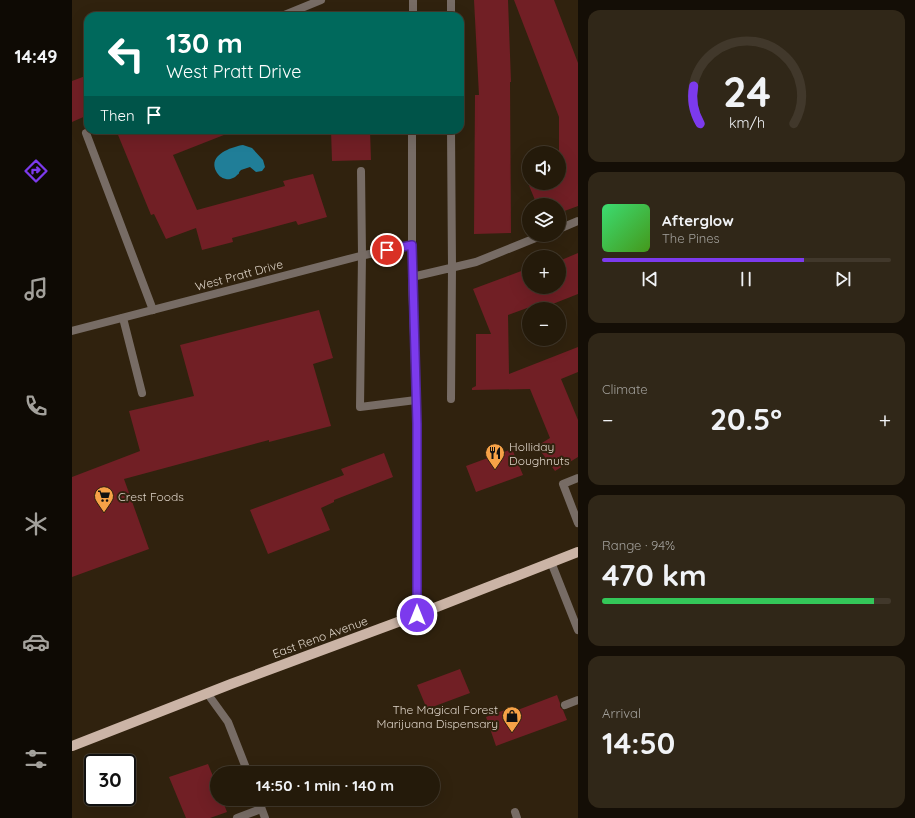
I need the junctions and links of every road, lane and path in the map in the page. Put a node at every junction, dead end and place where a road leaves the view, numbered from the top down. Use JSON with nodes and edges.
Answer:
{"nodes":[{"id":1,"x":322,"y":0,"type":"edge"},
{"id":2,"x":413,"y":0,"type":"edge"},
{"id":3,"x":451,"y":0,"type":"edge"},
{"id":4,"x":292,"y":12,"type":"edge"},
{"id":5,"x":413,"y":12,"type":"edge"},
{"id":6,"x":451,"y":12,"type":"edge"},
{"id":7,"x":86,"y":134,"type":"edge"},
{"id":8,"x":412,"y":134,"type":"edge"},
{"id":9,"x":452,"y":134,"type":"edge"},
{"id":10,"x":361,"y":171,"type":"dead end"},
{"id":11,"x":578,"y":221,"type":"edge"},
{"id":12,"x":566,"y":226,"type":"edge"},
{"id":13,"x":526,"y":242,"type":"edge"},
{"id":14,"x":412,"y":245,"type":"junction"},
{"id":15,"x":362,"y":255,"type":"junction"},
{"id":16,"x":452,"y":267,"type":"junction"},
{"id":17,"x":412,"y":277,"type":"junction"},
{"id":18,"x":153,"y":310,"type":"junction"},
{"id":19,"x":123,"y":318,"type":"junction"},
{"id":20,"x":72,"y":331,"type":"edge"},
{"id":21,"x":142,"y":394,"type":"dead end"},
{"id":22,"x":451,"y":399,"type":"dead end"},
{"id":23,"x":416,"y":400,"type":"junction"},
{"id":24,"x":578,"y":478,"type":"edge"},
{"id":25,"x":578,"y":523,"type":"edge"},
{"id":26,"x":578,"y":552,"type":"edge"},
{"id":27,"x":551,"y":562,"type":"junction"},
{"id":28,"x":417,"y":615,"type":"junction"},
{"id":29,"x":578,"y":630,"type":"edge"},
{"id":30,"x":207,"y":693,"type":"junction"},
{"id":31,"x":578,"y":700,"type":"edge"},
{"id":32,"x":565,"y":705,"type":"dead end"},
{"id":33,"x":72,"y":746,"type":"edge"},
{"id":34,"x":245,"y":766,"type":"edge"},
{"id":35,"x":260,"y":806,"type":"edge"},
{"id":36,"x":261,"y":809,"type":"junction"},
{"id":37,"x":237,"y":818,"type":"edge"},
{"id":38,"x":265,"y":818,"type":"edge"}],
"edges":[{"from":1,"to":4,"type":"street"},
{"from":2,"to":5,"type":"street"},
{"from":3,"to":6,"type":"street"},
{"from":7,"to":18,"type":"street"},
{"from":8,"to":14,"type":"street"},
{"from":9,"to":16,"type":"street"},
{"from":10,"to":15,"type":"street"},
{"from":11,"to":12,"type":"street"},
{"from":13,"to":16,"type":"street"},
{"from":14,"to":15,"type":"street","name":"West Pratt Drive"},
{"from":14,"to":17,"type":"street"},
{"from":15,"to":18,"type":"street","name":"West Pratt Drive"},
{"from":15,"to":23,"type":"street"},
{"from":16,"to":17,"type":"street"},
{"from":16,"to":22,"type":"street"},
{"from":17,"to":23,"type":"street"},
{"from":18,"to":19,"type":"street","name":"West Pratt Drive"},
{"from":19,"to":20,"type":"street","name":"West Pratt Drive"},
{"from":19,"to":21,"type":"street"},
{"from":23,"to":28,"type":"street"},
{"from":24,"to":25,"type":"street"},
{"from":26,"to":27,"type":"main road","name":"East Reno Avenue"},
{"from":27,"to":28,"type":"main road","name":"East Reno Avenue"},
{"from":27,"to":29,"type":"street"},
{"from":28,"to":30,"type":"main road","name":"East Reno Avenue"},
{"from":30,"to":33,"type":"main road","name":"East Reno Avenue"},
{"from":30,"to":34,"type":"street"},
{"from":31,"to":32,"type":"street"},
{"from":35,"to":36,"type":"street"},
{"from":36,"to":37,"type":"street"},
{"from":36,"to":38,"type":"street"}]}
